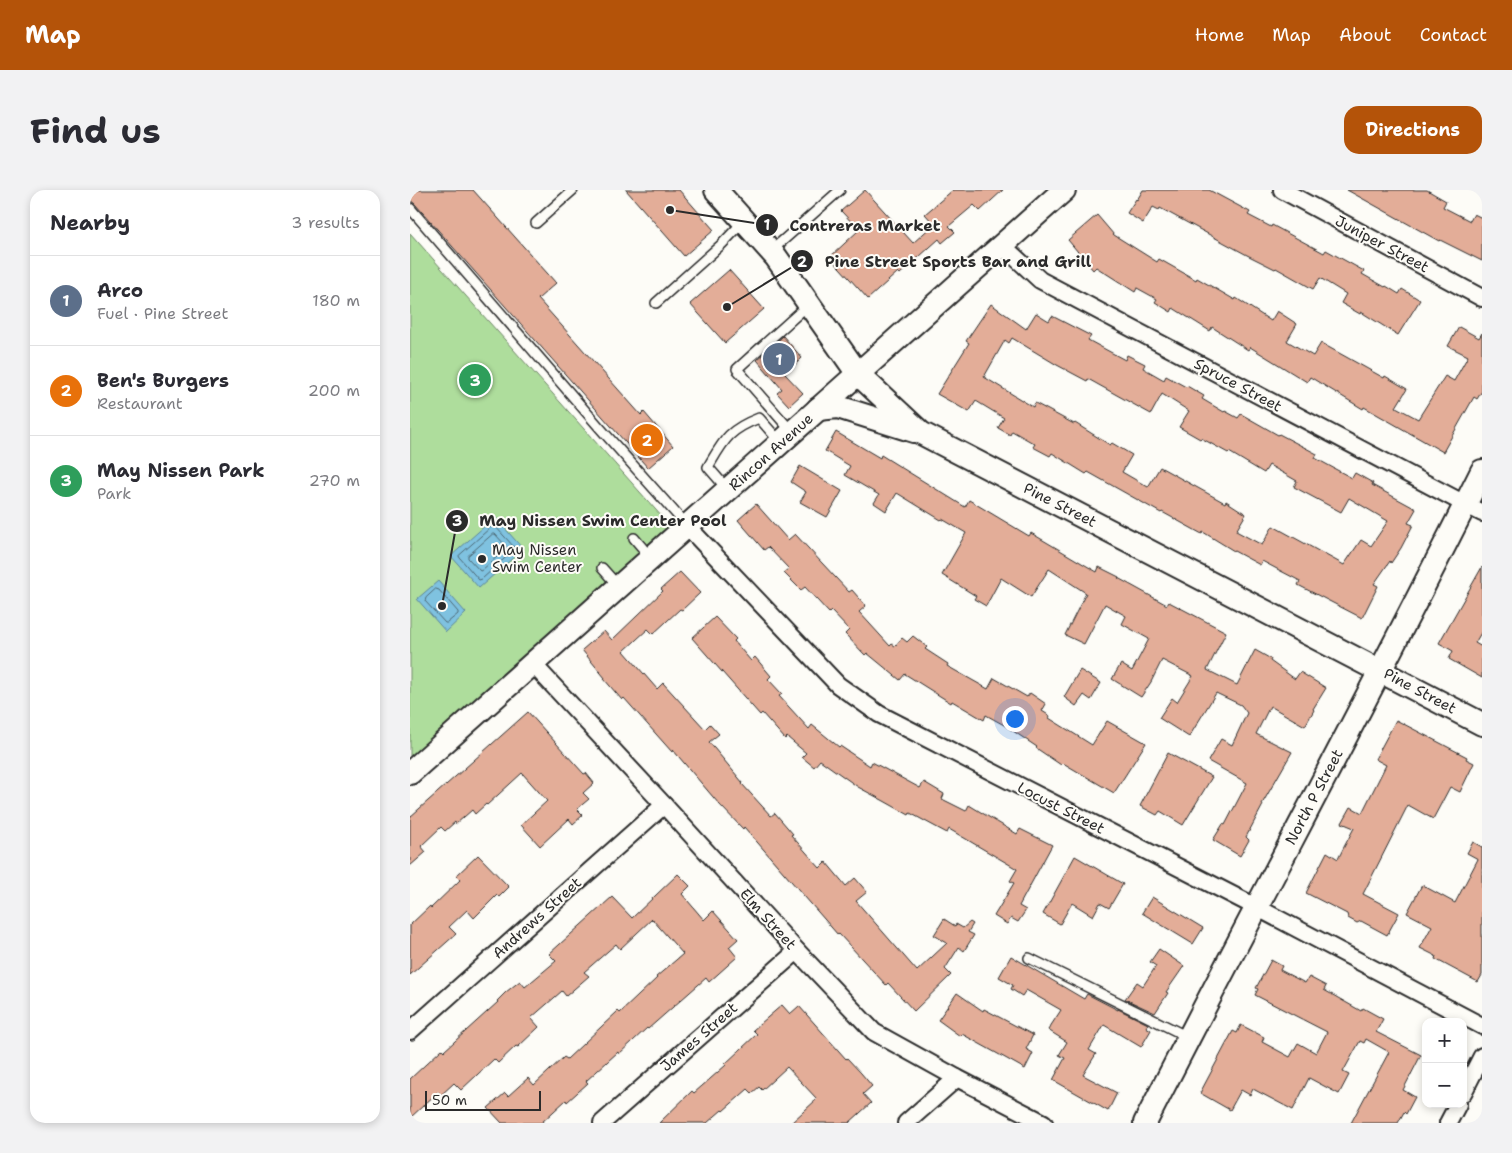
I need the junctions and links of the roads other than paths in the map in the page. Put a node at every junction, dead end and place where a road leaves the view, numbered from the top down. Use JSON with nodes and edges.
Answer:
{"nodes":[{"id":1,"x":573,"y":190,"type":"edge"},
{"id":2,"x":716,"y":190,"type":"edge"},
{"id":3,"x":840,"y":190,"type":"edge"},
{"id":4,"x":1064,"y":190,"type":"edge"},
{"id":5,"x":1282,"y":190,"type":"edge"},
{"id":6,"x":410,"y":208,"type":"edge"},
{"id":7,"x":744,"y":221,"type":"junction"},
{"id":8,"x":536,"y":223,"type":"dead end"},
{"id":9,"x":1002,"y":245,"type":"junction"},
{"id":10,"x":771,"y":251,"type":"junction"},
{"id":11,"x":1482,"y":298,"type":"edge"},
{"id":12,"x":656,"y":303,"type":"dead end"},
{"id":13,"x":809,"y":304,"type":"junction"},
{"id":14,"x":858,"y":374,"type":"junction"},
{"id":15,"x":818,"y":409,"type":"junction"},
{"id":16,"x":921,"y":433,"type":"junction"},
{"id":17,"x":787,"y":438,"type":"junction"},
{"id":18,"x":1482,"y":471,"type":"edge"},
{"id":19,"x":728,"y":490,"type":"junction"},
{"id":20,"x":1474,"y":509,"type":"edge"},
{"id":21,"x":688,"y":526,"type":"junction"},
{"id":22,"x":634,"y":538,"type":"dead end"},
{"id":23,"x":652,"y":558,"type":"junction"},
{"id":24,"x":602,"y":568,"type":"dead end"},
{"id":25,"x":619,"y":587,"type":"junction"},
{"id":26,"x":533,"y":664,"type":"junction"},
{"id":27,"x":1380,"y":671,"type":"junction"},
{"id":28,"x":1482,"y":724,"type":"edge"},
{"id":29,"x":410,"y":773,"type":"edge"},
{"id":30,"x":664,"y":804,"type":"junction"},
{"id":31,"x":1256,"y":907,"type":"junction"},
{"id":32,"x":797,"y":951,"type":"junction"},
{"id":33,"x":1029,"y":958,"type":"dead end"},
{"id":34,"x":1482,"y":1026,"type":"edge"},
{"id":35,"x":410,"y":1030,"type":"edge"},
{"id":36,"x":1188,"y":1038,"type":"junction"},
{"id":37,"x":1482,"y":1056,"type":"edge"},
{"id":38,"x":956,"y":1078,"type":"junction"},
{"id":39,"x":1467,"y":1085,"type":"edge"},
{"id":40,"x":1456,"y":1108,"type":"edge"},
{"id":41,"x":602,"y":1123,"type":"edge"},
{"id":42,"x":906,"y":1123,"type":"edge"},
{"id":43,"x":1044,"y":1123,"type":"edge"},
{"id":44,"x":1145,"y":1123,"type":"edge"},
{"id":45,"x":1448,"y":1123,"type":"edge"}],
"edges":[{"from":1,"to":8,"type":"lane"},
{"from":2,"to":7,"type":"street","name":"Pine Street"},
{"from":3,"to":10,"type":"lane"},
{"from":4,"to":9,"type":"street","name":"Rincon Avenue"},
{"from":5,"to":11,"type":"street","name":"Juniper Street"},
{"from":6,"to":21,"type":"lane"},
{"from":7,"to":10,"type":"street","name":"Pine Street"},
{"from":7,"to":12,"type":"lane"},
{"from":9,"to":14,"type":"street","name":"Rincon Avenue"},
{"from":9,"to":20,"type":"street","name":"Spruce Street"},
{"from":10,"to":13,"type":"street","name":"Pine Street"},
{"from":13,"to":14,"type":"street","name":"Pine Street"},
{"from":13,"to":17,"type":"lane"},
{"from":14,"to":15,"type":"street","name":"Rincon Avenue"},
{"from":14,"to":16,"type":"street","name":"Pine Street"},
{"from":15,"to":16,"type":"street"},
{"from":15,"to":17,"type":"street","name":"Rincon Avenue"},
{"from":16,"to":27,"type":"street","name":"Pine Street"},
{"from":17,"to":19,"type":"street","name":"Rincon Avenue"},
{"from":17,"to":19,"type":"lane"},
{"from":18,"to":20,"type":"street","name":"North P Street"},
{"from":19,"to":21,"type":"street","name":"Rincon Avenue"},
{"from":20,"to":27,"type":"street","name":"North P Street"},
{"from":21,"to":23,"type":"street","name":"Rincon Avenue"},
{"from":21,"to":31,"type":"street","name":"Locust Street"},
{"from":22,"to":23,"type":"lane"},
{"from":23,"to":25,"type":"street","name":"Rincon Avenue"},
{"from":24,"to":25,"type":"lane"},
{"from":25,"to":26,"type":"street","name":"Rincon Avenue"},
{"from":26,"to":29,"type":"street","name":"Rincon Avenue"},
{"from":26,"to":30,"type":"street","name":"Elm Street"},
{"from":27,"to":28,"type":"street","name":"Pine Street"},
{"from":27,"to":31,"type":"street","name":"North P Street"},
{"from":30,"to":32,"type":"street","name":"Elm Street"},
{"from":30,"to":35,"type":"street","name":"Andrews Street"},
{"from":31,"to":34,"type":"street","name":"Locust Street"},
{"from":31,"to":36,"type":"street","name":"North P Street"},
{"from":32,"to":38,"type":"street","name":"Elm Street"},
{"from":32,"to":41,"type":"street","name":"James Street"},
{"from":33,"to":36,"type":"lane"},
{"from":36,"to":44,"type":"street","name":"North P Street"},
{"from":37,"to":39,"type":"street"},
{"from":38,"to":42,"type":"street"},
{"from":38,"to":43,"type":"street","name":"Elm Street"},
{"from":40,"to":45,"type":"street"}]}
